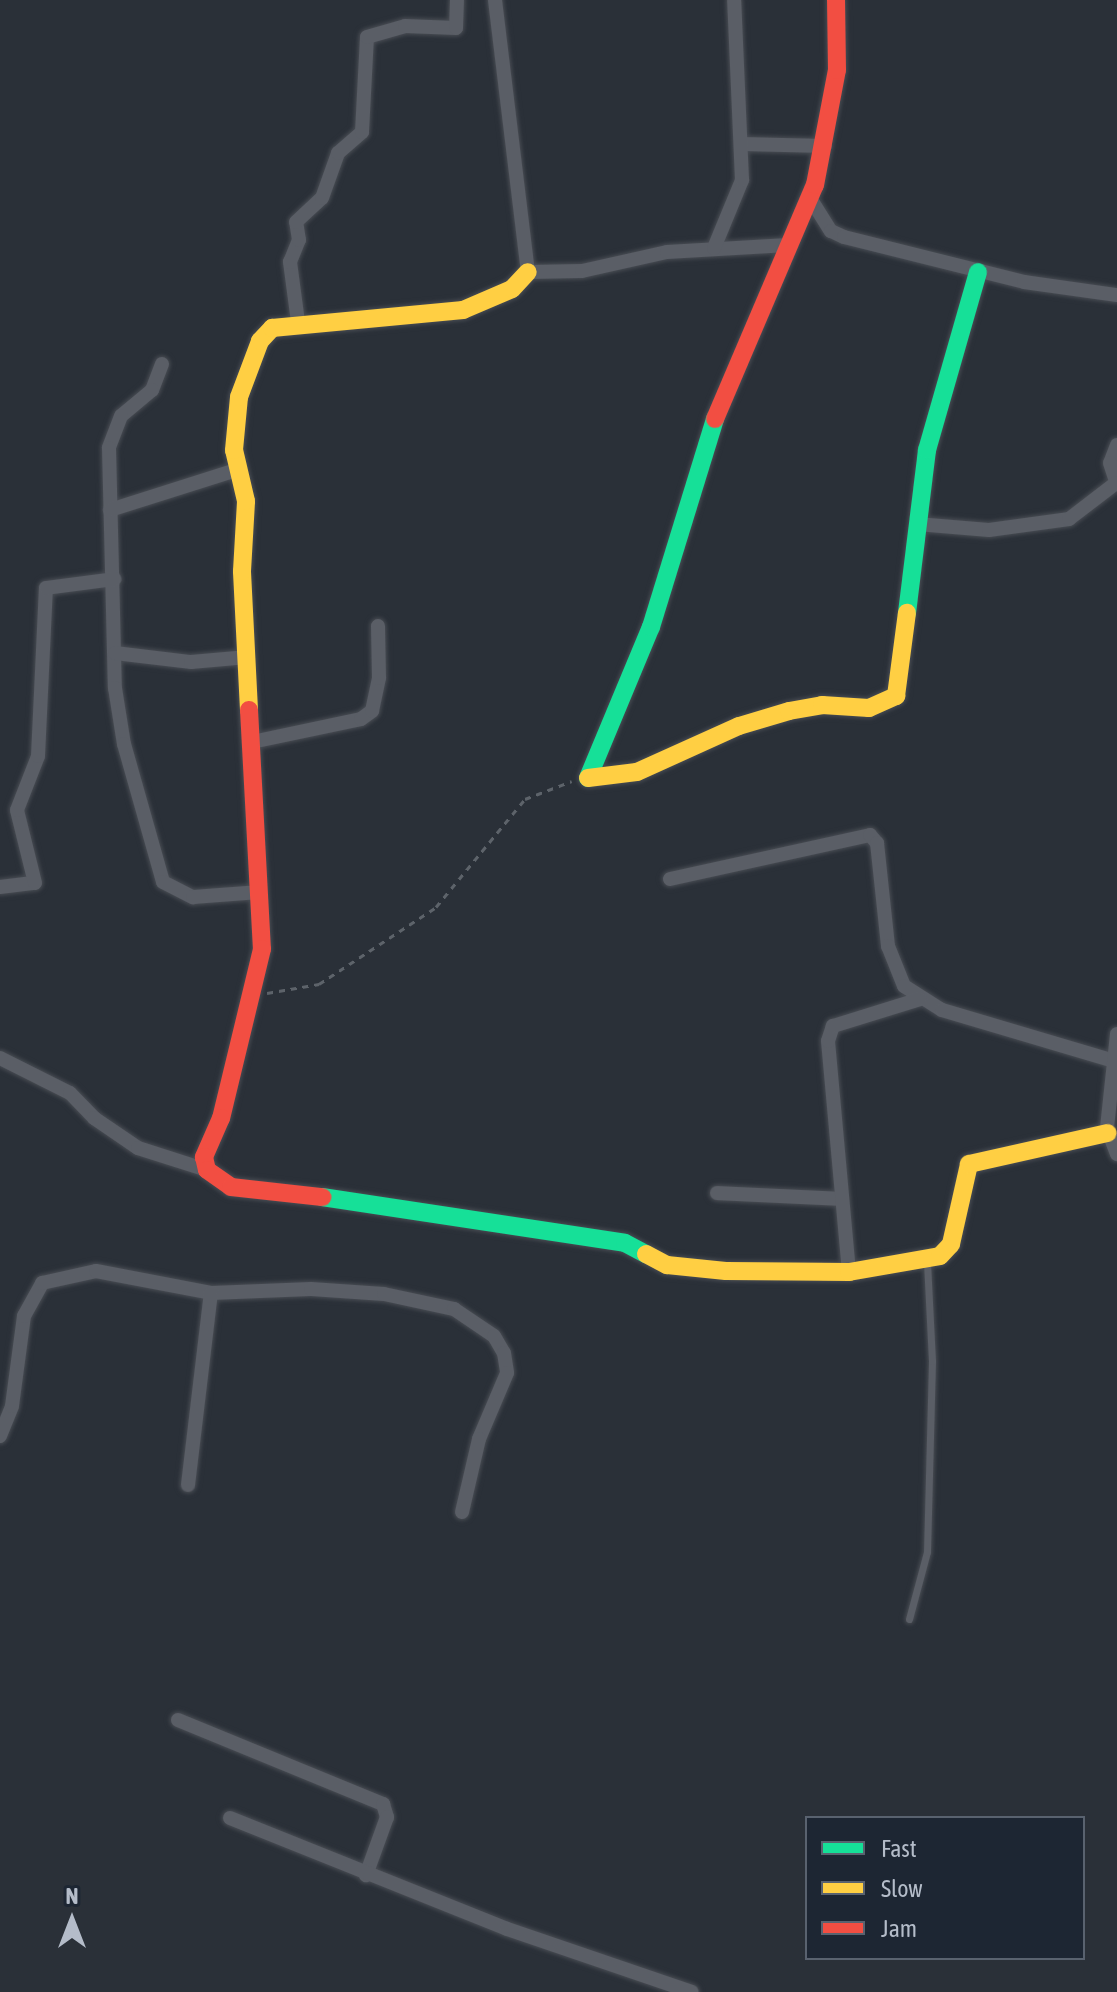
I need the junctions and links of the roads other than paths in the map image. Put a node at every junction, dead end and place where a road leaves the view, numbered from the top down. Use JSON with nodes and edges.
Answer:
{"nodes":[{"id":1,"x":457,"y":0,"type":"edge"},
{"id":2,"x":495,"y":0,"type":"edge"},
{"id":3,"x":734,"y":0,"type":"edge"},
{"id":4,"x":836,"y":0,"type":"edge"},
{"id":5,"x":742,"y":144,"type":"junction"},
{"id":6,"x":825,"y":146,"type":"junction"},
{"id":7,"x":810,"y":198,"type":"junction"},
{"id":8,"x":788,"y":245,"type":"junction"},
{"id":9,"x":714,"y":248,"type":"junction"},
{"id":10,"x":528,"y":272,"type":"junction"},
{"id":11,"x":978,"y":272,"type":"junction"},
{"id":12,"x":1117,"y":295,"type":"edge"},
{"id":13,"x":298,"y":322,"type":"junction"},
{"id":14,"x":162,"y":364,"type":"dead end"},
{"id":15,"x":1117,"y":445,"type":"edge"},
{"id":16,"x":236,"y":470,"type":"junction"},
{"id":17,"x":1116,"y":484,"type":"edge"},
{"id":18,"x":110,"y":510,"type":"junction"},
{"id":19,"x":917,"y":524,"type":"junction"},
{"id":20,"x":114,"y":579,"type":"junction"},
{"id":21,"x":378,"y":626,"type":"dead end"},
{"id":22,"x":115,"y":653,"type":"junction"},
{"id":23,"x":248,"y":657,"type":"junction"},
{"id":24,"x":252,"y":742,"type":"junction"},
{"id":25,"x":670,"y":879,"type":"dead end"},
{"id":26,"x":0,"y":887,"type":"edge"},
{"id":27,"x":260,"y":892,"type":"junction"},
{"id":28,"x":920,"y":999,"type":"junction"},
{"id":29,"x":1117,"y":1034,"type":"edge"},
{"id":30,"x":0,"y":1058,"type":"edge"},
{"id":31,"x":1111,"y":1060,"type":"junction"},
{"id":32,"x":1113,"y":1096,"type":"edge"},
{"id":33,"x":1108,"y":1133,"type":"junction"},
{"id":34,"x":1117,"y":1154,"type":"edge"},
{"id":35,"x":207,"y":1170,"type":"junction"},
{"id":36,"x":717,"y":1193,"type":"dead end"},
{"id":37,"x":842,"y":1199,"type":"junction"},
{"id":38,"x":927,"y":1262,"type":"junction"},
{"id":39,"x":849,"y":1272,"type":"junction"},
{"id":40,"x":211,"y":1293,"type":"junction"},
{"id":41,"x":0,"y":1436,"type":"edge"},
{"id":42,"x":188,"y":1485,"type":"dead end"},
{"id":43,"x":462,"y":1512,"type":"dead end"},
{"id":44,"x":909,"y":1619,"type":"dead end"},
{"id":45,"x":178,"y":1720,"type":"dead end"},
{"id":46,"x":230,"y":1818,"type":"dead end"},
{"id":47,"x":366,"y":1875,"type":"junction"},
{"id":48,"x":692,"y":1992,"type":"edge"}],
"edges":[{"from":1,"to":13,"type":"street"},
{"from":2,"to":10,"type":"street"},
{"from":3,"to":5,"type":"street"},
{"from":4,"to":6,"type":"street"},
{"from":5,"to":6,"type":"street"},
{"from":5,"to":9,"type":"street"},
{"from":6,"to":7,"type":"street"},
{"from":7,"to":8,"type":"street"},
{"from":7,"to":11,"type":"street"},
{"from":8,"to":9,"type":"street"},
{"from":8,"to":19,"type":"street"},
{"from":9,"to":10,"type":"street"},
{"from":10,"to":13,"type":"street"},
{"from":11,"to":12,"type":"street"},
{"from":11,"to":19,"type":"street"},
{"from":13,"to":16,"type":"street"},
{"from":14,"to":18,"type":"street"},
{"from":15,"to":17,"type":"street"},
{"from":16,"to":18,"type":"street"},
{"from":16,"to":23,"type":"street"},
{"from":17,"to":19,"type":"street"},
{"from":18,"to":20,"type":"street"},
{"from":20,"to":22,"type":"street"},
{"from":20,"to":26,"type":"street"},
{"from":21,"to":24,"type":"street"},
{"from":22,"to":23,"type":"street"},
{"from":22,"to":27,"type":"street"},
{"from":23,"to":24,"type":"street"},
{"from":24,"to":27,"type":"street"},
{"from":25,"to":28,"type":"street"},
{"from":27,"to":35,"type":"street"},
{"from":28,"to":31,"type":"street"},
{"from":28,"to":37,"type":"street"},
{"from":29,"to":31,"type":"street"},
{"from":30,"to":35,"type":"street"},
{"from":31,"to":32,"type":"street"},
{"from":32,"to":33,"type":"street"},
{"from":33,"to":34,"type":"street"},
{"from":33,"to":38,"type":"street"},
{"from":35,"to":39,"type":"street"},
{"from":36,"to":37,"type":"street"},
{"from":37,"to":39,"type":"street"},
{"from":38,"to":39,"type":"street"},
{"from":38,"to":44,"type":"lane"},
{"from":40,"to":41,"type":"street"},
{"from":40,"to":42,"type":"street"},
{"from":40,"to":43,"type":"street"},
{"from":45,"to":47,"type":"street"},
{"from":46,"to":47,"type":"street"},
{"from":47,"to":48,"type":"street"}]}
